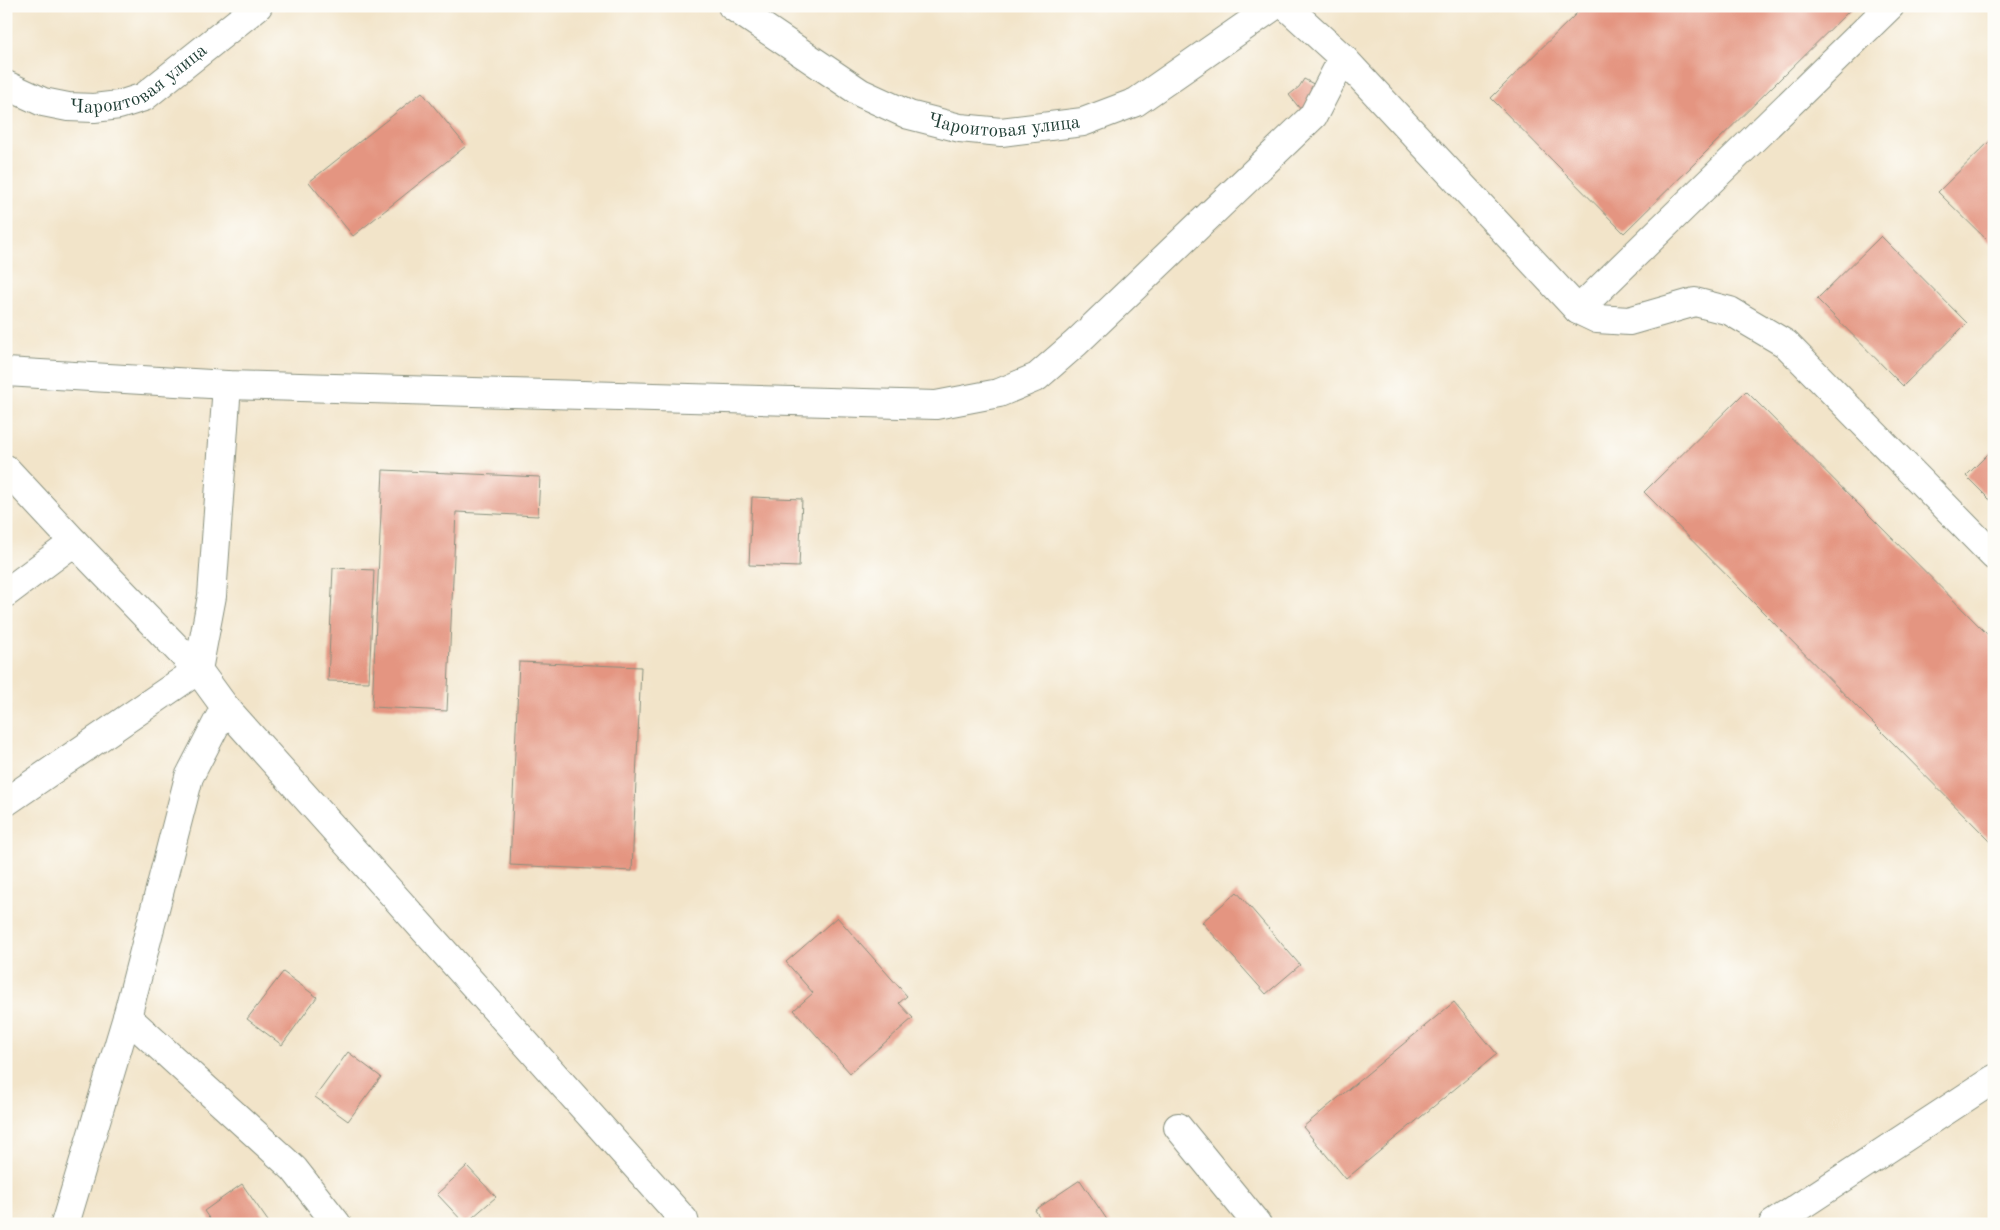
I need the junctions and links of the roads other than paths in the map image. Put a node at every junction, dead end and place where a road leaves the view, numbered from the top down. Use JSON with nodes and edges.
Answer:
{"nodes":[{"id":1,"x":258,"y":6,"type":"edge"},
{"id":2,"x":732,"y":6,"type":"edge"},
{"id":3,"x":1274,"y":6,"type":"edge"},
{"id":4,"x":1286,"y":6,"type":"edge"},
{"id":5,"x":1890,"y":6,"type":"edge"},
{"id":6,"x":1343,"y":58,"type":"junction"},
{"id":7,"x":6,"y":85,"type":"edge"},
{"id":8,"x":1578,"y":310,"type":"junction"},
{"id":9,"x":6,"y":372,"type":"edge"},
{"id":10,"x":227,"y":384,"type":"junction"},
{"id":11,"x":6,"y":469,"type":"edge"},
{"id":12,"x":74,"y":542,"type":"junction"},
{"id":13,"x":1994,"y":556,"type":"edge"},
{"id":14,"x":6,"y":593,"type":"edge"},
{"id":15,"x":198,"y":670,"type":"junction"},
{"id":16,"x":225,"y":707,"type":"junction"},
{"id":17,"x":6,"y":802,"type":"edge"},
{"id":18,"x":127,"y":1017,"type":"junction"},
{"id":19,"x":1994,"y":1079,"type":"edge"},
{"id":20,"x":1178,"y":1127,"type":"dead end"},
{"id":21,"x":65,"y":1224,"type":"edge"},
{"id":22,"x":337,"y":1224,"type":"edge"},
{"id":23,"x":685,"y":1224,"type":"edge"},
{"id":24,"x":1257,"y":1224,"type":"edge"},
{"id":25,"x":1773,"y":1224,"type":"edge"}],
"edges":[{"from":1,"to":7,"type":"street","name":"Чароитовая улица"},
{"from":2,"to":3,"type":"street","name":"Чароитовая улица"},
{"from":4,"to":6,"type":"street"},
{"from":5,"to":8,"type":"street"},
{"from":6,"to":8,"type":"street"},
{"from":6,"to":10,"type":"street"},
{"from":8,"to":13,"type":"street"},
{"from":9,"to":10,"type":"street"},
{"from":10,"to":15,"type":"street"},
{"from":11,"to":12,"type":"street"},
{"from":12,"to":14,"type":"street"},
{"from":12,"to":15,"type":"street"},
{"from":15,"to":16,"type":"street"},
{"from":15,"to":17,"type":"street"},
{"from":16,"to":18,"type":"street"},
{"from":16,"to":23,"type":"street"},
{"from":18,"to":21,"type":"street"},
{"from":18,"to":22,"type":"street"},
{"from":19,"to":25,"type":"street"},
{"from":20,"to":24,"type":"street"}]}
